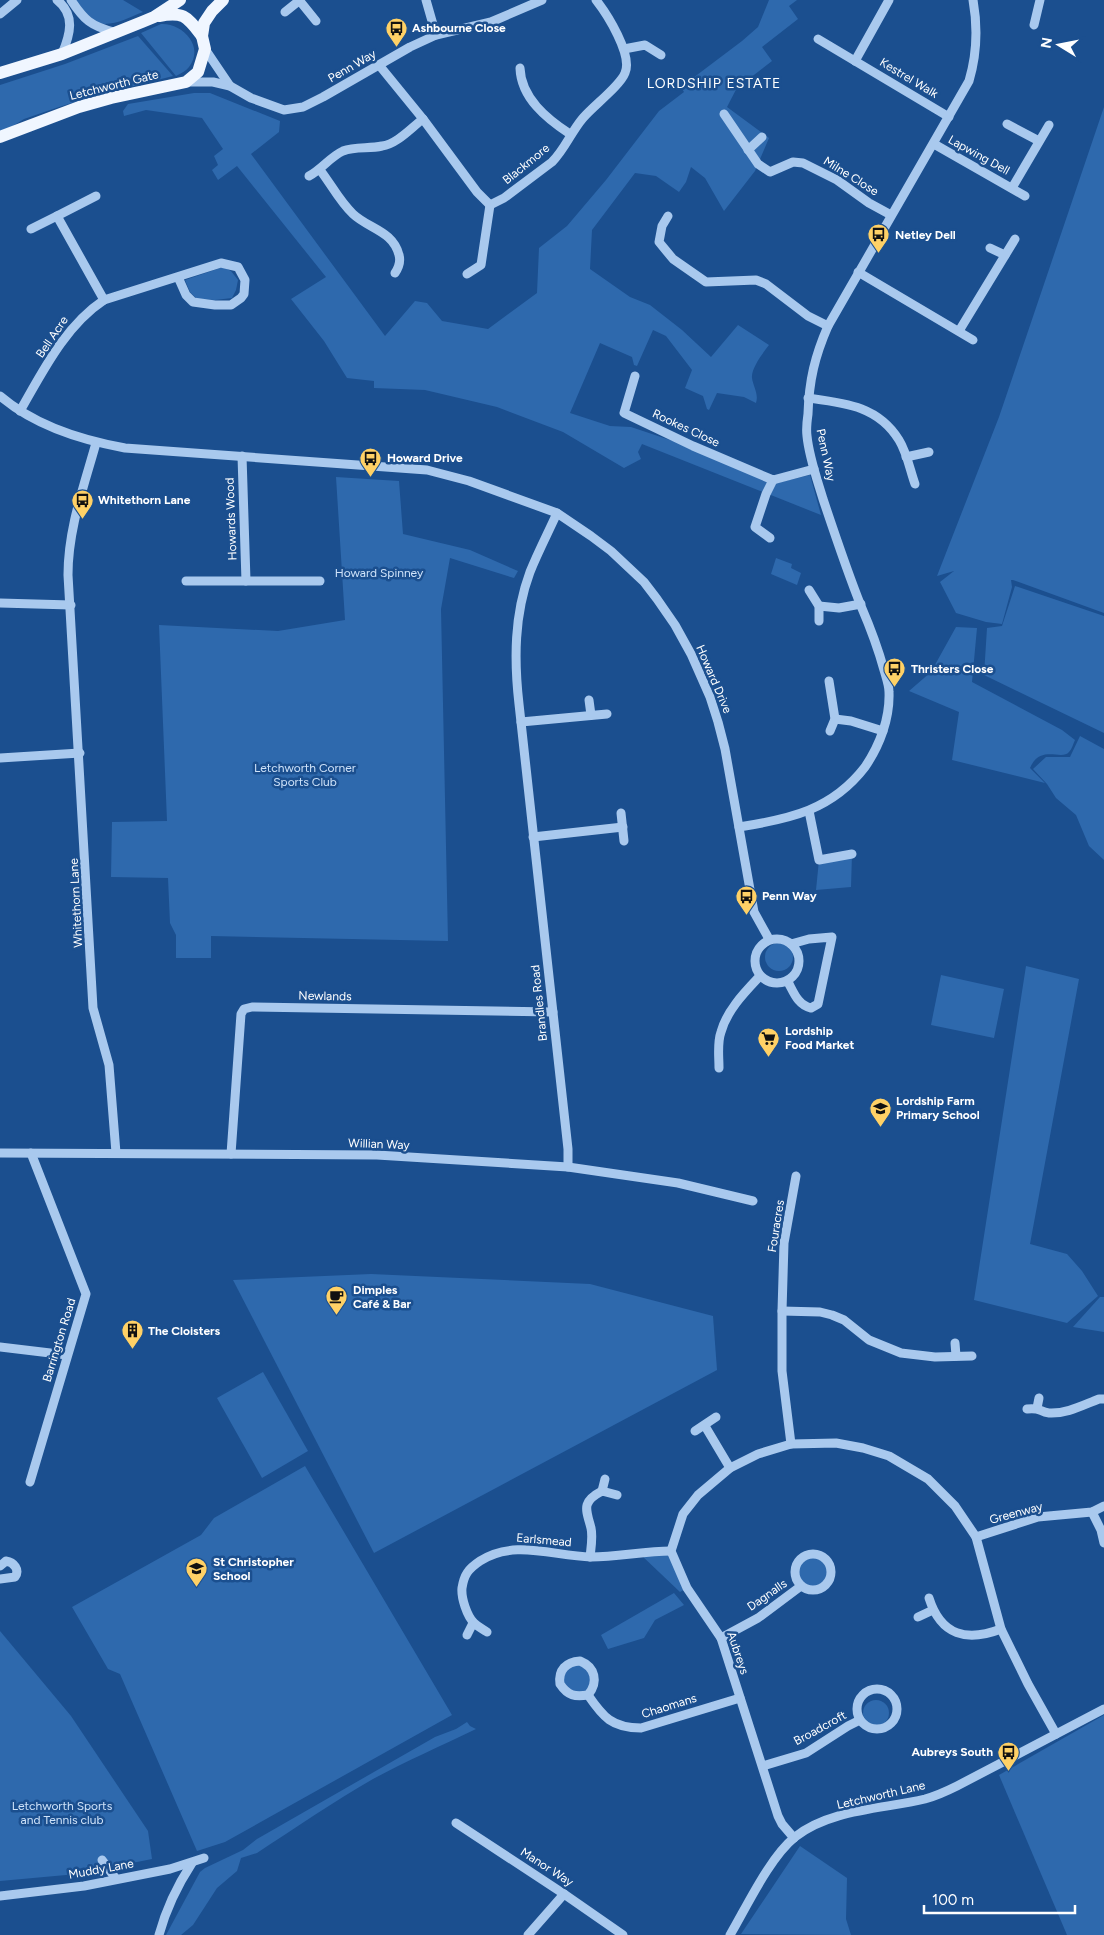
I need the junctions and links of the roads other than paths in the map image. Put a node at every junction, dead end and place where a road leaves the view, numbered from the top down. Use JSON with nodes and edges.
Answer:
{"nodes":[{"id":1,"x":17,"y":0,"type":"edge"},
{"id":2,"x":58,"y":0,"type":"edge"},
{"id":3,"x":71,"y":0,"type":"edge"},
{"id":4,"x":180,"y":0,"type":"edge"},
{"id":5,"x":223,"y":0,"type":"edge"},
{"id":6,"x":299,"y":0,"type":"edge"},
{"id":7,"x":426,"y":0,"type":"edge"},
{"id":8,"x":596,"y":0,"type":"edge"},
{"id":9,"x":889,"y":0,"type":"edge"},
{"id":10,"x":973,"y":0,"type":"edge"},
{"id":11,"x":1040,"y":0,"type":"edge"},
{"id":12,"x":538,"y":1,"type":"edge"},
{"id":13,"x":286,"y":12,"type":"dead end"},
{"id":14,"x":0,"y":14,"type":"edge"},
{"id":15,"x":154,"y":17,"type":"junction"},
{"id":16,"x":316,"y":21,"type":"dead end"},
{"id":17,"x":1034,"y":25,"type":"dead end"},
{"id":18,"x":114,"y":32,"type":"junction"},
{"id":19,"x":436,"y":35,"type":"junction"},
{"id":20,"x":202,"y":36,"type":"junction"},
{"id":21,"x":818,"y":39,"type":"dead end"},
{"id":22,"x":624,"y":48,"type":"junction"},
{"id":23,"x":205,"y":49,"type":"junction"},
{"id":24,"x":62,"y":54,"type":"junction"},
{"id":25,"x":661,"y":55,"type":"dead end"},
{"id":26,"x":855,"y":61,"type":"junction"},
{"id":27,"x":379,"y":64,"type":"junction"},
{"id":28,"x":520,"y":68,"type":"dead end"},
{"id":29,"x":0,"y":73,"type":"edge"},
{"id":30,"x":186,"y":82,"type":"junction"},
{"id":31,"x":230,"y":86,"type":"junction"},
{"id":32,"x":724,"y":114,"type":"dead end"},
{"id":33,"x":949,"y":117,"type":"junction"},
{"id":34,"x":424,"y":119,"type":"junction"},
{"id":35,"x":1007,"y":124,"type":"dead end"},
{"id":36,"x":1049,"y":125,"type":"dead end"},
{"id":37,"x":570,"y":134,"type":"junction"},
{"id":38,"x":0,"y":137,"type":"edge"},
{"id":39,"x":762,"y":137,"type":"dead end"},
{"id":40,"x":1039,"y":141,"type":"junction"},
{"id":41,"x":934,"y":144,"type":"junction"},
{"id":42,"x":748,"y":150,"type":"junction"},
{"id":43,"x":320,"y":170,"type":"junction"},
{"id":44,"x":309,"y":176,"type":"dead end"},
{"id":45,"x":1012,"y":188,"type":"junction"},
{"id":46,"x":96,"y":196,"type":"dead end"},
{"id":47,"x":1025,"y":196,"type":"dead end"},
{"id":48,"x":490,"y":205,"type":"junction"},
{"id":49,"x":891,"y":215,"type":"junction"},
{"id":50,"x":57,"y":216,"type":"junction"},
{"id":51,"x":668,"y":216,"type":"dead end"},
{"id":52,"x":31,"y":229,"type":"dead end"},
{"id":53,"x":1015,"y":239,"type":"dead end"},
{"id":54,"x":990,"y":248,"type":"dead end"},
{"id":55,"x":1004,"y":255,"type":"junction"},
{"id":56,"x":858,"y":272,"type":"junction"},
{"id":57,"x":395,"y":273,"type":"dead end"},
{"id":58,"x":467,"y":274,"type":"dead end"},
{"id":59,"x":178,"y":277,"type":"junction"},
{"id":60,"x":104,"y":300,"type":"junction"},
{"id":61,"x":828,"y":326,"type":"junction"},
{"id":62,"x":959,"y":331,"type":"junction"},
{"id":63,"x":973,"y":340,"type":"dead end"},
{"id":64,"x":635,"y":376,"type":"dead end"},
{"id":65,"x":0,"y":396,"type":"edge"},
{"id":66,"x":808,"y":398,"type":"junction"},
{"id":67,"x":20,"y":411,"type":"junction"},
{"id":68,"x":96,"y":443,"type":"junction"},
{"id":69,"x":929,"y":452,"type":"dead end"},
{"id":70,"x":242,"y":456,"type":"junction"},
{"id":71,"x":906,"y":457,"type":"junction"},
{"id":72,"x":814,"y":469,"type":"junction"},
{"id":73,"x":773,"y":480,"type":"junction"},
{"id":74,"x":915,"y":484,"type":"dead end"},
{"id":75,"x":557,"y":513,"type":"junction"},
{"id":76,"x":770,"y":538,"type":"dead end"},
{"id":77,"x":186,"y":581,"type":"dead end"},
{"id":78,"x":246,"y":582,"type":"junction"},
{"id":79,"x":320,"y":582,"type":"dead end"},
{"id":80,"x":809,"y":590,"type":"dead end"},
{"id":81,"x":0,"y":602,"type":"edge"},
{"id":82,"x":860,"y":604,"type":"junction"},
{"id":83,"x":71,"y":605,"type":"junction"},
{"id":84,"x":820,"y":606,"type":"junction"},
{"id":85,"x":819,"y":621,"type":"dead end"},
{"id":86,"x":829,"y":681,"type":"dead end"},
{"id":87,"x":589,"y":700,"type":"dead end"},
{"id":88,"x":606,"y":714,"type":"dead end"},
{"id":89,"x":591,"y":715,"type":"junction"},
{"id":90,"x":835,"y":719,"type":"junction"},
{"id":91,"x":521,"y":722,"type":"junction"},
{"id":92,"x":830,"y":731,"type":"dead end"},
{"id":93,"x":883,"y":732,"type":"junction"},
{"id":94,"x":80,"y":753,"type":"junction"},
{"id":95,"x":0,"y":758,"type":"edge"},
{"id":96,"x":809,"y":811,"type":"junction"},
{"id":97,"x":621,"y":812,"type":"dead end"},
{"id":98,"x":622,"y":827,"type":"junction"},
{"id":99,"x":739,"y":827,"type":"junction"},
{"id":100,"x":533,"y":837,"type":"junction"},
{"id":101,"x":624,"y":841,"type":"dead end"},
{"id":102,"x":852,"y":854,"type":"dead end"},
{"id":103,"x":769,"y":940,"type":"junction"},
{"id":104,"x":791,"y":944,"type":"junction"},
{"id":105,"x":760,"y":976,"type":"junction"},
{"id":106,"x":788,"y":982,"type":"junction"},
{"id":107,"x":553,"y":1012,"type":"junction"},
{"id":108,"x":719,"y":1068,"type":"dead end"},
{"id":109,"x":0,"y":1153,"type":"edge"},
{"id":110,"x":31,"y":1153,"type":"junction"},
{"id":111,"x":116,"y":1153,"type":"junction"},
{"id":112,"x":231,"y":1154,"type":"junction"},
{"id":113,"x":568,"y":1167,"type":"junction"},
{"id":114,"x":796,"y":1176,"type":"dead end"},
{"id":115,"x":753,"y":1201,"type":"dead end"},
{"id":116,"x":782,"y":1311,"type":"junction"},
{"id":117,"x":955,"y":1343,"type":"dead end"},
{"id":118,"x":0,"y":1347,"type":"edge"},
{"id":119,"x":67,"y":1355,"type":"junction"},
{"id":120,"x":956,"y":1356,"type":"junction"},
{"id":121,"x":972,"y":1356,"type":"dead end"},
{"id":122,"x":1039,"y":1398,"type":"dead end"},
{"id":123,"x":1104,"y":1399,"type":"edge"},
{"id":124,"x":1038,"y":1408,"type":"junction"},
{"id":125,"x":1027,"y":1409,"type":"dead end"},
{"id":126,"x":716,"y":1417,"type":"dead end"},
{"id":127,"x":704,"y":1426,"type":"junction"},
{"id":128,"x":695,"y":1431,"type":"dead end"},
{"id":129,"x":792,"y":1444,"type":"junction"},
{"id":130,"x":730,"y":1468,"type":"junction"},
{"id":131,"x":605,"y":1479,"type":"dead end"},
{"id":132,"x":30,"y":1482,"type":"dead end"},
{"id":133,"x":602,"y":1491,"type":"junction"},
{"id":134,"x":617,"y":1495,"type":"dead end"},
{"id":135,"x":1104,"y":1506,"type":"edge"},
{"id":136,"x":1092,"y":1512,"type":"junction"},
{"id":137,"x":976,"y":1538,"type":"junction"},
{"id":138,"x":1104,"y":1544,"type":"edge"},
{"id":139,"x":671,"y":1551,"type":"junction"},
{"id":140,"x":590,"y":1557,"type":"junction"},
{"id":141,"x":0,"y":1566,"type":"edge"},
{"id":142,"x":0,"y":1579,"type":"edge"},
{"id":143,"x":801,"y":1586,"type":"junction"},
{"id":144,"x":929,"y":1598,"type":"dead end"},
{"id":145,"x":933,"y":1610,"type":"junction"},
{"id":146,"x":918,"y":1617,"type":"dead end"},
{"id":147,"x":474,"y":1623,"type":"junction"},
{"id":148,"x":1002,"y":1629,"type":"junction"},
{"id":149,"x":487,"y":1632,"type":"dead end"},
{"id":150,"x":467,"y":1635,"type":"dead end"},
{"id":151,"x":722,"y":1638,"type":"junction"},
{"id":152,"x":588,"y":1695,"type":"junction"},
{"id":153,"x":740,"y":1698,"type":"junction"},
{"id":154,"x":1104,"y":1709,"type":"edge"},
{"id":155,"x":860,"y":1720,"type":"junction"},
{"id":156,"x":1056,"y":1734,"type":"junction"},
{"id":157,"x":763,"y":1766,"type":"junction"},
{"id":158,"x":456,"y":1823,"type":"dead end"},
{"id":159,"x":794,"y":1838,"type":"junction"},
{"id":160,"x":204,"y":1858,"type":"dead end"},
{"id":161,"x":102,"y":1860,"type":"dead end"},
{"id":162,"x":192,"y":1863,"type":"junction"},
{"id":163,"x":116,"y":1879,"type":"junction"},
{"id":164,"x":564,"y":1894,"type":"junction"},
{"id":165,"x":0,"y":1896,"type":"edge"},
{"id":166,"x":160,"y":1935,"type":"edge"},
{"id":167,"x":528,"y":1935,"type":"edge"},
{"id":168,"x":623,"y":1935,"type":"edge"},
{"id":169,"x":730,"y":1935,"type":"edge"}],
"edges":[{"from":1,"to":14,"type":"street"},
{"from":2,"to":24,"type":"street"},
{"from":3,"to":18,"type":"street"},
{"from":4,"to":15,"type":"main road"},
{"from":5,"to":20,"type":"main road"},
{"from":6,"to":13,"type":"street"},
{"from":6,"to":16,"type":"street"},
{"from":7,"to":19,"type":"street"},
{"from":8,"to":22,"type":"street","name":"Blackmore"},
{"from":9,"to":26,"type":"street"},
{"from":10,"to":33,"type":"street","name":"Penn Way"},
{"from":11,"to":17,"type":"street"},
{"from":12,"to":19,"type":"street","name":"Penn Way"},
{"from":15,"to":18,"type":"main road"},
{"from":15,"to":20,"type":"main road"},
{"from":18,"to":24,"type":"main road"},
{"from":19,"to":27,"type":"street","name":"Penn Way"},
{"from":20,"to":23,"type":"main road"},
{"from":21,"to":26,"type":"street","name":"Kestrel Walk"},
{"from":22,"to":25,"type":"street"},
{"from":22,"to":37,"type":"street","name":"Blackmore"},
{"from":23,"to":30,"type":"main road"},
{"from":23,"to":31,"type":"street","name":"Penn Way"},
{"from":24,"to":29,"type":"main road"},
{"from":26,"to":33,"type":"street","name":"Kestrel Walk"},
{"from":27,"to":31,"type":"street","name":"Penn Way"},
{"from":27,"to":34,"type":"street"},
{"from":28,"to":37,"type":"street"},
{"from":30,"to":31,"type":"street","name":"Penn Way"},
{"from":30,"to":38,"type":"main road","name":"Letchworth Gate"},
{"from":32,"to":42,"type":"street","name":"Milne Close"},
{"from":33,"to":41,"type":"street","name":"Penn Way"},
{"from":34,"to":43,"type":"street"},
{"from":34,"to":48,"type":"street"},
{"from":35,"to":40,"type":"street"},
{"from":36,"to":40,"type":"street","name":"Lapwing Dell"},
{"from":37,"to":48,"type":"street","name":"Blackmore"},
{"from":39,"to":42,"type":"street"},
{"from":40,"to":45,"type":"street","name":"Lapwing Dell"},
{"from":41,"to":45,"type":"street","name":"Lapwing Dell"},
{"from":41,"to":49,"type":"street","name":"Penn Way"},
{"from":42,"to":49,"type":"street","name":"Milne Close"},
{"from":43,"to":44,"type":"street"},
{"from":43,"to":57,"type":"street"},
{"from":45,"to":47,"type":"street","name":"Lapwing Dell"},
{"from":46,"to":50,"type":"street"},
{"from":48,"to":58,"type":"street"},
{"from":49,"to":56,"type":"street","name":"Penn Way"},
{"from":50,"to":52,"type":"street"},
{"from":50,"to":60,"type":"street"},
{"from":51,"to":61,"type":"street"},
{"from":53,"to":55,"type":"street"},
{"from":54,"to":55,"type":"street"},
{"from":55,"to":62,"type":"street"},
{"from":56,"to":61,"type":"street","name":"Penn Way"},
{"from":56,"to":62,"type":"street"},
{"from":59,"to":59,"type":"street","name":"Bell Acre"},
{"from":59,"to":60,"type":"street","name":"Bell Acre"},
{"from":60,"to":67,"type":"street","name":"Bell Acre"},
{"from":61,"to":66,"type":"street","name":"Penn Way"},
{"from":62,"to":63,"type":"street"},
{"from":64,"to":73,"type":"street","name":"Rookes Close"},
{"from":65,"to":67,"type":"street","name":"Howard Drive"},
{"from":66,"to":71,"type":"street"},
{"from":66,"to":72,"type":"street","name":"Penn Way"},
{"from":67,"to":68,"type":"street","name":"Howard Drive"},
{"from":68,"to":70,"type":"street","name":"Howard Drive"},
{"from":68,"to":83,"type":"street","name":"Whitethorn Lane"},
{"from":69,"to":71,"type":"street"},
{"from":70,"to":75,"type":"street","name":"Howard Drive"},
{"from":70,"to":78,"type":"street","name":"Howards Wood"},
{"from":71,"to":74,"type":"street"},
{"from":72,"to":73,"type":"street"},
{"from":72,"to":82,"type":"street","name":"Penn Way"},
{"from":73,"to":76,"type":"street"},
{"from":75,"to":91,"type":"street","name":"Brandles Road"},
{"from":75,"to":99,"type":"street","name":"Howard Drive"},
{"from":77,"to":78,"type":"street"},
{"from":78,"to":79,"type":"street"},
{"from":80,"to":84,"type":"street"},
{"from":81,"to":83,"type":"street"},
{"from":82,"to":84,"type":"street"},
{"from":82,"to":93,"type":"street","name":"Penn Way"},
{"from":83,"to":94,"type":"street","name":"Whitethorn Lane"},
{"from":84,"to":85,"type":"street"},
{"from":86,"to":90,"type":"street"},
{"from":87,"to":89,"type":"street"},
{"from":88,"to":89,"type":"street"},
{"from":89,"to":91,"type":"street"},
{"from":90,"to":92,"type":"street"},
{"from":90,"to":93,"type":"street"},
{"from":91,"to":100,"type":"street","name":"Brandles Road"},
{"from":93,"to":96,"type":"street","name":"Penn Way"},
{"from":94,"to":95,"type":"street"},
{"from":94,"to":111,"type":"street","name":"Whitethorn Lane"},
{"from":96,"to":99,"type":"street","name":"Penn Way"},
{"from":96,"to":102,"type":"street"},
{"from":97,"to":98,"type":"street"},
{"from":98,"to":100,"type":"street"},
{"from":98,"to":101,"type":"street"},
{"from":99,"to":103,"type":"street","name":"Howard Drive"},
{"from":100,"to":107,"type":"street","name":"Brandles Road"},
{"from":103,"to":104,"type":"street"},
{"from":103,"to":105,"type":"street"},
{"from":104,"to":106,"type":"street"},
{"from":104,"to":106,"type":"street"},
{"from":105,"to":106,"type":"street"},
{"from":105,"to":108,"type":"street"},
{"from":107,"to":112,"type":"street","name":"Newlands"},
{"from":107,"to":113,"type":"street","name":"Brandles Road"},
{"from":109,"to":110,"type":"street","name":"Willian Way"},
{"from":110,"to":111,"type":"street","name":"Willian Way"},
{"from":110,"to":119,"type":"street","name":"Barrington Road"},
{"from":111,"to":112,"type":"street","name":"Willian Way"},
{"from":112,"to":113,"type":"street","name":"Willian Way"},
{"from":113,"to":115,"type":"street","name":"Willian Way"},
{"from":114,"to":116,"type":"street","name":"Fouracres"},
{"from":116,"to":120,"type":"street"},
{"from":116,"to":129,"type":"street","name":"Fouracres"},
{"from":117,"to":120,"type":"street"},
{"from":118,"to":119,"type":"street"},
{"from":119,"to":132,"type":"street","name":"Barrington Road"},
{"from":120,"to":121,"type":"street"},
{"from":122,"to":124,"type":"street"},
{"from":123,"to":124,"type":"street"},
{"from":124,"to":125,"type":"street"},
{"from":126,"to":127,"type":"street"},
{"from":127,"to":128,"type":"street"},
{"from":127,"to":130,"type":"street"},
{"from":129,"to":130,"type":"street"},
{"from":129,"to":137,"type":"street"},
{"from":130,"to":139,"type":"street"},
{"from":131,"to":133,"type":"street"},
{"from":133,"to":134,"type":"street"},
{"from":133,"to":140,"type":"street"},
{"from":135,"to":136,"type":"street","name":"Greenway"},
{"from":136,"to":137,"type":"street","name":"Greenway"},
{"from":136,"to":138,"type":"street"},
{"from":137,"to":148,"type":"street"},
{"from":139,"to":140,"type":"street","name":"Earlsmead"},
{"from":139,"to":151,"type":"street","name":"Aubreys"},
{"from":140,"to":147,"type":"street","name":"Earlsmead"},
{"from":141,"to":142,"type":"street"},
{"from":143,"to":143,"type":"street","name":"Dagnalls"},
{"from":143,"to":151,"type":"street","name":"Dagnalls"},
{"from":144,"to":145,"type":"street"},
{"from":145,"to":146,"type":"street"},
{"from":145,"to":148,"type":"street"},
{"from":147,"to":149,"type":"street"},
{"from":147,"to":150,"type":"street"},
{"from":148,"to":156,"type":"street"},
{"from":151,"to":153,"type":"street","name":"Aubreys"},
{"from":152,"to":152,"type":"street"},
{"from":152,"to":153,"type":"street","name":"Chaomans"},
{"from":153,"to":157,"type":"street","name":"Aubreys"},
{"from":154,"to":156,"type":"street","name":"Letchworth Lane"},
{"from":155,"to":155,"type":"street","name":"Broadcroft"},
{"from":155,"to":157,"type":"street","name":"Broadcroft"},
{"from":156,"to":159,"type":"street","name":"Letchworth Lane"},
{"from":157,"to":159,"type":"street","name":"Aubreys"},
{"from":158,"to":164,"type":"street","name":"Manor Way"},
{"from":159,"to":169,"type":"street","name":"Letchworth Lane"},
{"from":160,"to":162,"type":"street","name":"Muddy Lane"},
{"from":161,"to":163,"type":"street"},
{"from":162,"to":163,"type":"street","name":"Muddy Lane"},
{"from":162,"to":166,"type":"street"},
{"from":163,"to":165,"type":"street","name":"Muddy Lane"},
{"from":164,"to":167,"type":"street"},
{"from":164,"to":168,"type":"street","name":"Manor Way"}]}
